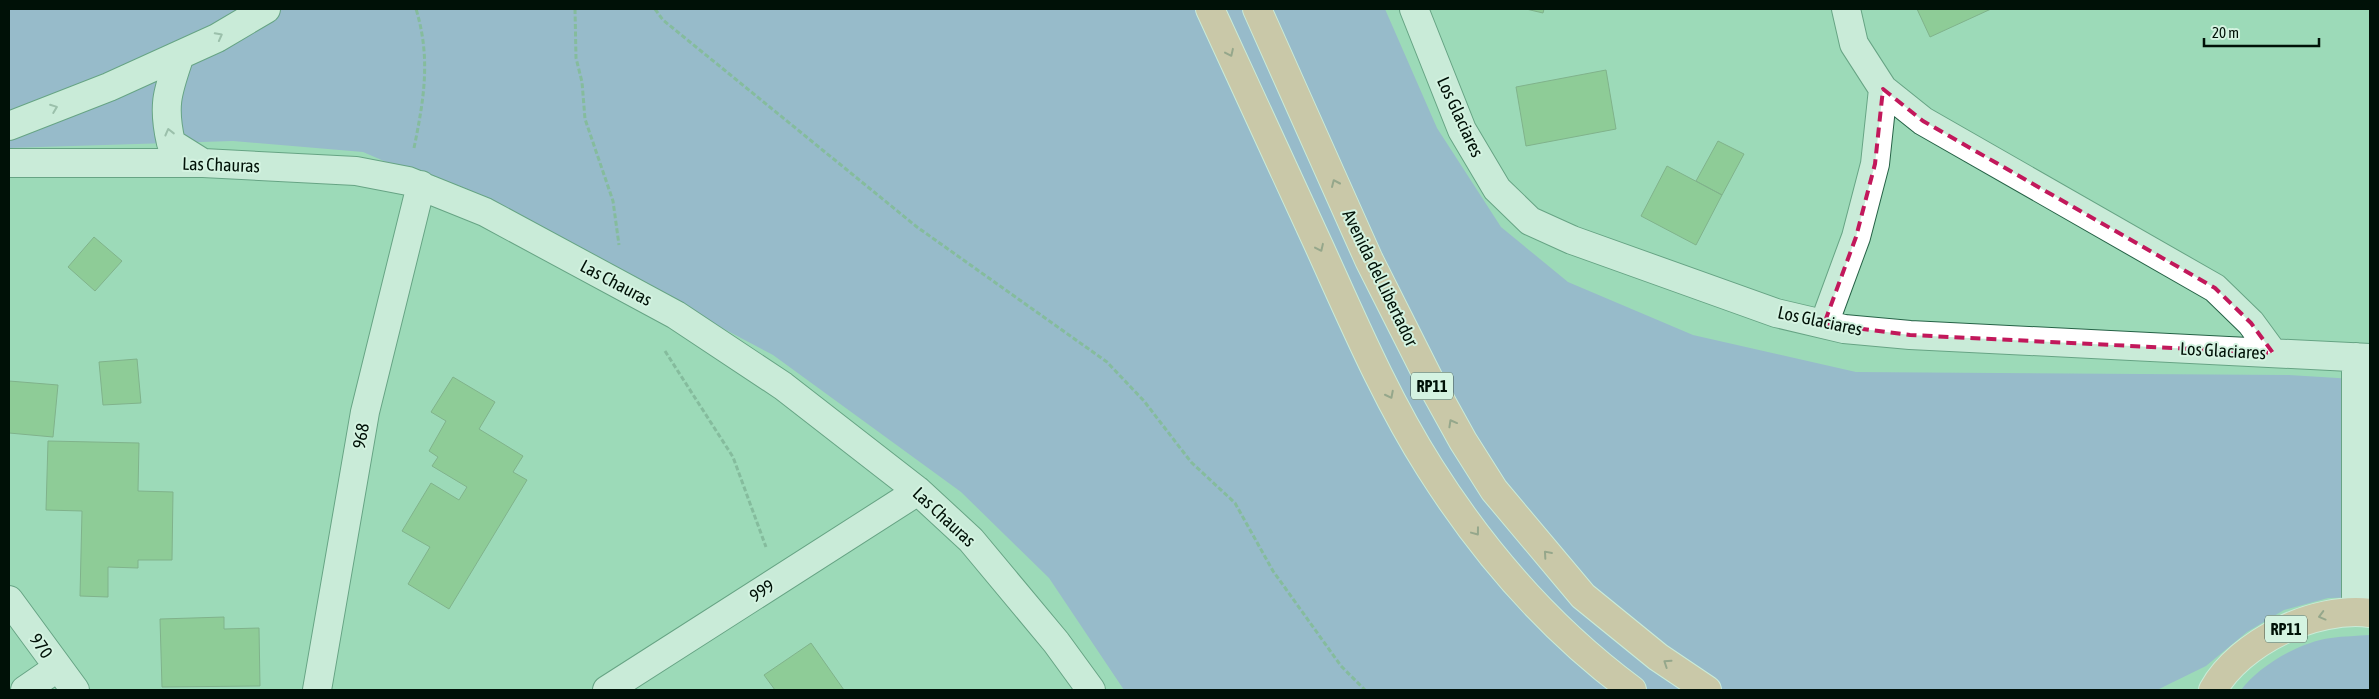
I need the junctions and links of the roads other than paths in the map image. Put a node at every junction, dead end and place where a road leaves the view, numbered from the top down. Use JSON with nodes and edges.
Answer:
{"nodes":[{"id":1,"x":266,"y":9,"type":"edge"},
{"id":2,"x":1210,"y":9,"type":"edge"},
{"id":3,"x":1257,"y":9,"type":"edge"},
{"id":4,"x":1414,"y":9,"type":"edge"},
{"id":5,"x":1846,"y":9,"type":"edge"},
{"id":6,"x":180,"y":55,"type":"junction"},
{"id":7,"x":1883,"y":89,"type":"junction"},
{"id":8,"x":9,"y":126,"type":"edge"},
{"id":9,"x":9,"y":163,"type":"edge"},
{"id":10,"x":203,"y":163,"type":"junction"},
{"id":11,"x":414,"y":183,"type":"junction"},
{"id":12,"x":1824,"y":324,"type":"junction"},
{"id":13,"x":2273,"y":353,"type":"junction"},
{"id":14,"x":2363,"y":358,"type":"edge"},
{"id":15,"x":918,"y":491,"type":"junction"},
{"id":16,"x":9,"y":600,"type":"edge"},
{"id":17,"x":2363,"y":612,"type":"edge"},
{"id":18,"x":57,"y":668,"type":"junction"},
{"id":19,"x":2210,"y":687,"type":"edge"},
{"id":20,"x":25,"y":690,"type":"edge"},
{"id":21,"x":75,"y":690,"type":"edge"},
{"id":22,"x":317,"y":690,"type":"edge"},
{"id":23,"x":607,"y":690,"type":"edge"},
{"id":24,"x":1091,"y":690,"type":"edge"},
{"id":25,"x":1632,"y":690,"type":"edge"},
{"id":26,"x":1708,"y":690,"type":"edge"}],
"edges":[{"from":6,"to":1,"type":"street","one_way":true},
{"from":2,"to":25,"type":"main road","number":"RP11","one_way":true},
{"from":26,"to":3,"type":"main road","name":"Avenida del Libertador","number":"RP11","one_way":true},
{"from":4,"to":12,"type":"street","name":"Los Glaciares"},
{"from":5,"to":7,"type":"street"},
{"from":8,"to":6,"type":"street","one_way":true},
{"from":10,"to":6,"type":"street","one_way":true},
{"from":7,"to":12,"type":"street"},
{"from":7,"to":13,"type":"street"},
{"from":9,"to":10,"type":"street","name":"Las Chauras"},
{"from":10,"to":11,"type":"street","name":"Las Chauras"},
{"from":11,"to":15,"type":"street","name":"Las Chauras"},
{"from":11,"to":22,"type":"street","name":"968"},
{"from":12,"to":13,"type":"street","name":"Los Glaciares"},
{"from":13,"to":14,"type":"street","name":"Los Glaciares"},
{"from":14,"to":17,"type":"street"},
{"from":15,"to":23,"type":"street","name":"999"},
{"from":15,"to":24,"type":"street","name":"Las Chauras"},
{"from":16,"to":18,"type":"street","name":"970"},
{"from":17,"to":19,"type":"main road","number":"RP11","one_way":true},
{"from":18,"to":20,"type":"street"},
{"from":18,"to":21,"type":"street","name":"970"}]}
